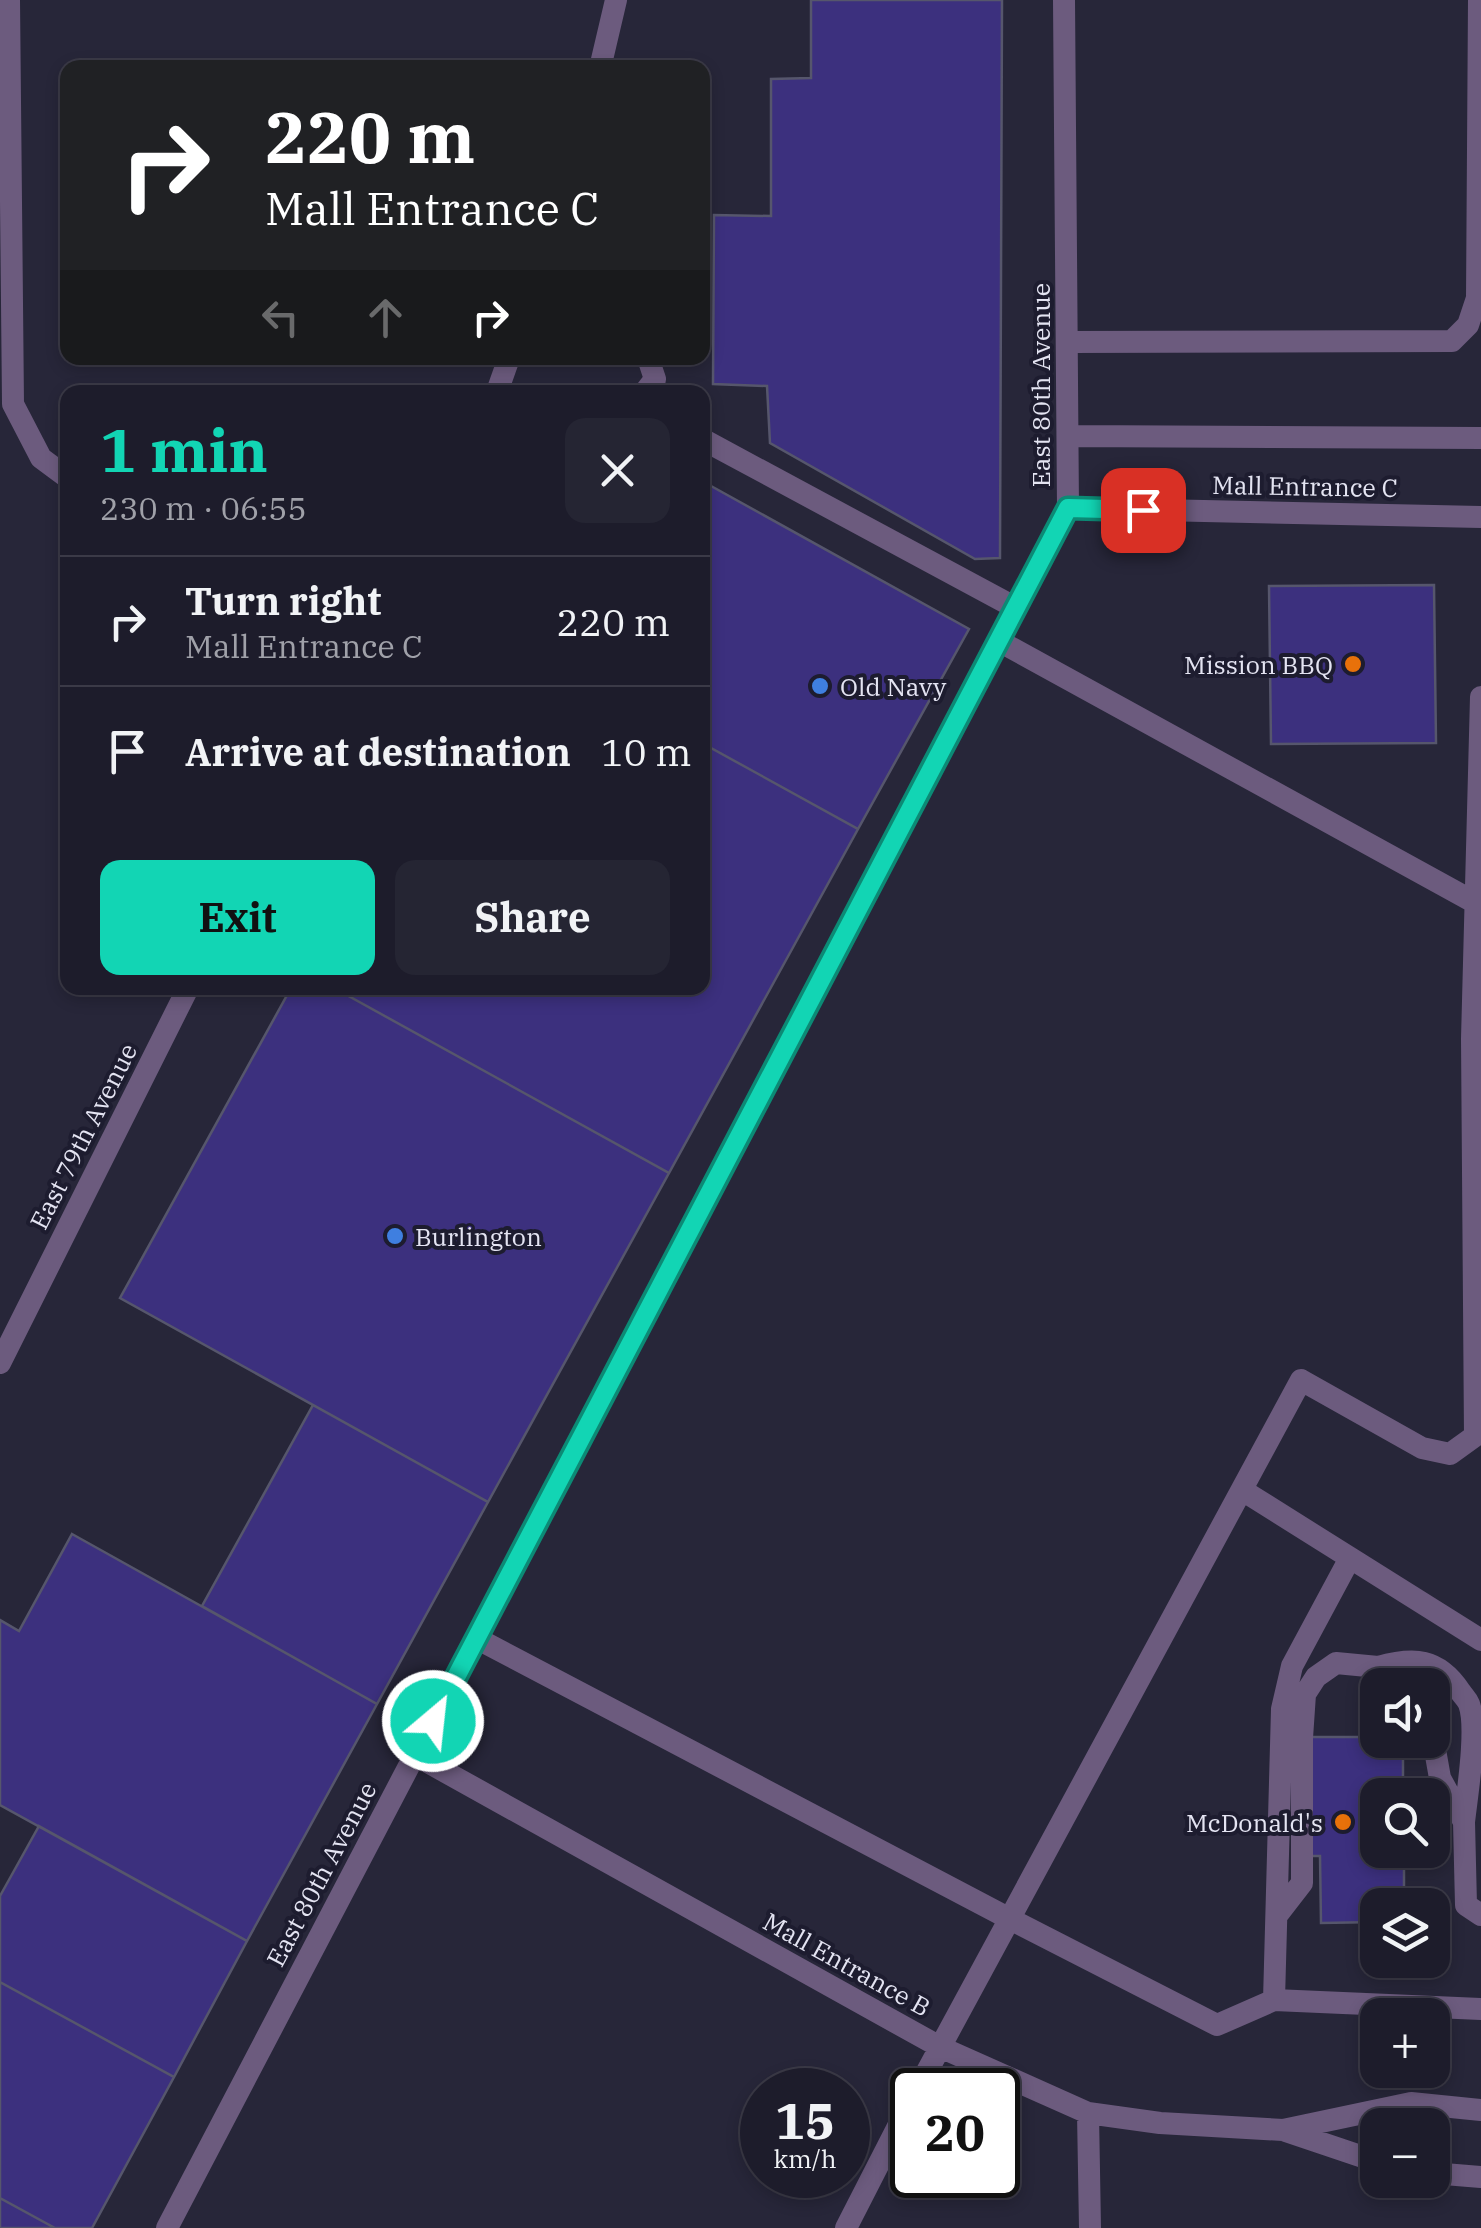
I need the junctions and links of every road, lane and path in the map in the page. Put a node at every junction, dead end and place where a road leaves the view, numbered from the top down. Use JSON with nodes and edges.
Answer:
{"nodes":[{"id":1,"x":9,"y":0,"type":"edge"},
{"id":2,"x":616,"y":0,"type":"edge"},
{"id":3,"x":1064,"y":0,"type":"edge"},
{"id":4,"x":1479,"y":0,"type":"edge"},
{"id":5,"x":602,"y":60,"type":"edge"},
{"id":6,"x":1067,"y":342,"type":"junction"},
{"id":7,"x":1068,"y":436,"type":"junction"},
{"id":8,"x":1481,"y":438,"type":"edge"},
{"id":9,"x":710,"y":443,"type":"edge"},
{"id":10,"x":60,"y":472,"type":"edge"},
{"id":11,"x":1068,"y":508,"type":"junction"},
{"id":12,"x":1481,"y":517,"type":"edge"},
{"id":13,"x":1016,"y":608,"type":"junction"},
{"id":14,"x":999,"y":640,"type":"junction"},
{"id":15,"x":1481,"y":697,"type":"edge"},
{"id":16,"x":1474,"y":902,"type":"junction"},
{"id":17,"x":184,"y":995,"type":"edge"},
{"id":18,"x":0,"y":1363,"type":"edge"},
{"id":19,"x":1242,"y":1490,"type":"junction"},
{"id":20,"x":1350,"y":1558,"type":"junction"},
{"id":21,"x":476,"y":1638,"type":"junction"},
{"id":22,"x":1481,"y":1640,"type":"edge"},
{"id":23,"x":1378,"y":1667,"type":"joint"},
{"id":24,"x":415,"y":1755,"type":"junction"},
{"id":25,"x":1436,"y":1758,"type":"edge"},
{"id":26,"x":1464,"y":1822,"type":"junction"},
{"id":27,"x":1278,"y":1914,"type":"junction"},
{"id":28,"x":1481,"y":1915,"type":"edge"},
{"id":29,"x":1010,"y":1919,"type":"junction"},
{"id":30,"x":1274,"y":2000,"type":"junction"},
{"id":31,"x":1481,"y":2010,"type":"edge"},
{"id":32,"x":940,"y":2047,"type":"junction"},
{"id":33,"x":929,"y":2068,"type":"edge"},
{"id":34,"x":1481,"y":2110,"type":"edge"},
{"id":35,"x":1088,"y":2112,"type":"junction"},
{"id":36,"x":1283,"y":2130,"type":"junction"},
{"id":37,"x":890,"y":2142,"type":"edge"},
{"id":38,"x":1360,"y":2156,"type":"edge"},
{"id":39,"x":1450,"y":2175,"type":"edge"},
{"id":40,"x":1481,"y":2178,"type":"edge"},
{"id":41,"x":167,"y":2228,"type":"edge"},
{"id":42,"x":846,"y":2228,"type":"edge"},
{"id":43,"x":1090,"y":2228,"type":"edge"}],
"edges":[{"from":1,"to":10,"type":"lane"},
{"from":2,"to":5,"type":"lane"},
{"from":3,"to":6,"type":"lane","name":"East 80th Avenue"},
{"from":4,"to":6,"type":"lane"},
{"from":6,"to":7,"type":"lane","name":"East 80th Avenue"},
{"from":7,"to":8,"type":"lane","name":"Mall Entrance C"},
{"from":7,"to":11,"type":"lane","name":"East 80th Avenue"},
{"from":9,"to":13,"type":"lane"},
{"from":11,"to":12,"type":"lane","name":"Mall Entrance C"},
{"from":11,"to":13,"type":"lane","name":"East 80th Avenue"},
{"from":13,"to":14,"type":"lane","name":"East 80th Avenue"},
{"from":14,"to":16,"type":"lane"},
{"from":14,"to":21,"type":"lane","name":"East 80th Avenue"},
{"from":15,"to":16,"type":"lane"},
{"from":16,"to":19,"type":"lane"},
{"from":17,"to":18,"type":"lane","name":"East 79th Avenue"},
{"from":19,"to":20,"type":"lane"},
{"from":19,"to":29,"type":"lane"},
{"from":20,"to":22,"type":"lane"},
{"from":20,"to":27,"type":"lane"},
{"from":21,"to":24,"type":"lane","name":"East 80th Avenue"},
{"from":21,"to":29,"type":"lane"},
{"from":23,"to":26,"type":"lane"},
{"from":23,"to":27,"type":"lane"},
{"from":24,"to":32,"type":"lane","name":"Mall Entrance B"},
{"from":24,"to":41,"type":"lane","name":"East 80th Avenue"},
{"from":25,"to":26,"type":"lane"},
{"from":26,"to":28,"type":"lane"},
{"from":27,"to":30,"type":"lane"},
{"from":29,"to":30,"type":"lane"},
{"from":29,"to":32,"type":"lane"},
{"from":30,"to":31,"type":"lane"},
{"from":32,"to":33,"type":"lane"},
{"from":32,"to":35,"type":"lane","name":"Mall Entrance B"},
{"from":34,"to":36,"type":"lane","name":"Mall Entrance B"},
{"from":35,"to":36,"type":"lane","name":"Mall Entrance B"},
{"from":35,"to":43,"type":"lane"},
{"from":36,"to":38,"type":"lane","name":"Mall Entrance B"},
{"from":37,"to":42,"type":"lane"},
{"from":39,"to":40,"type":"lane"}]}
